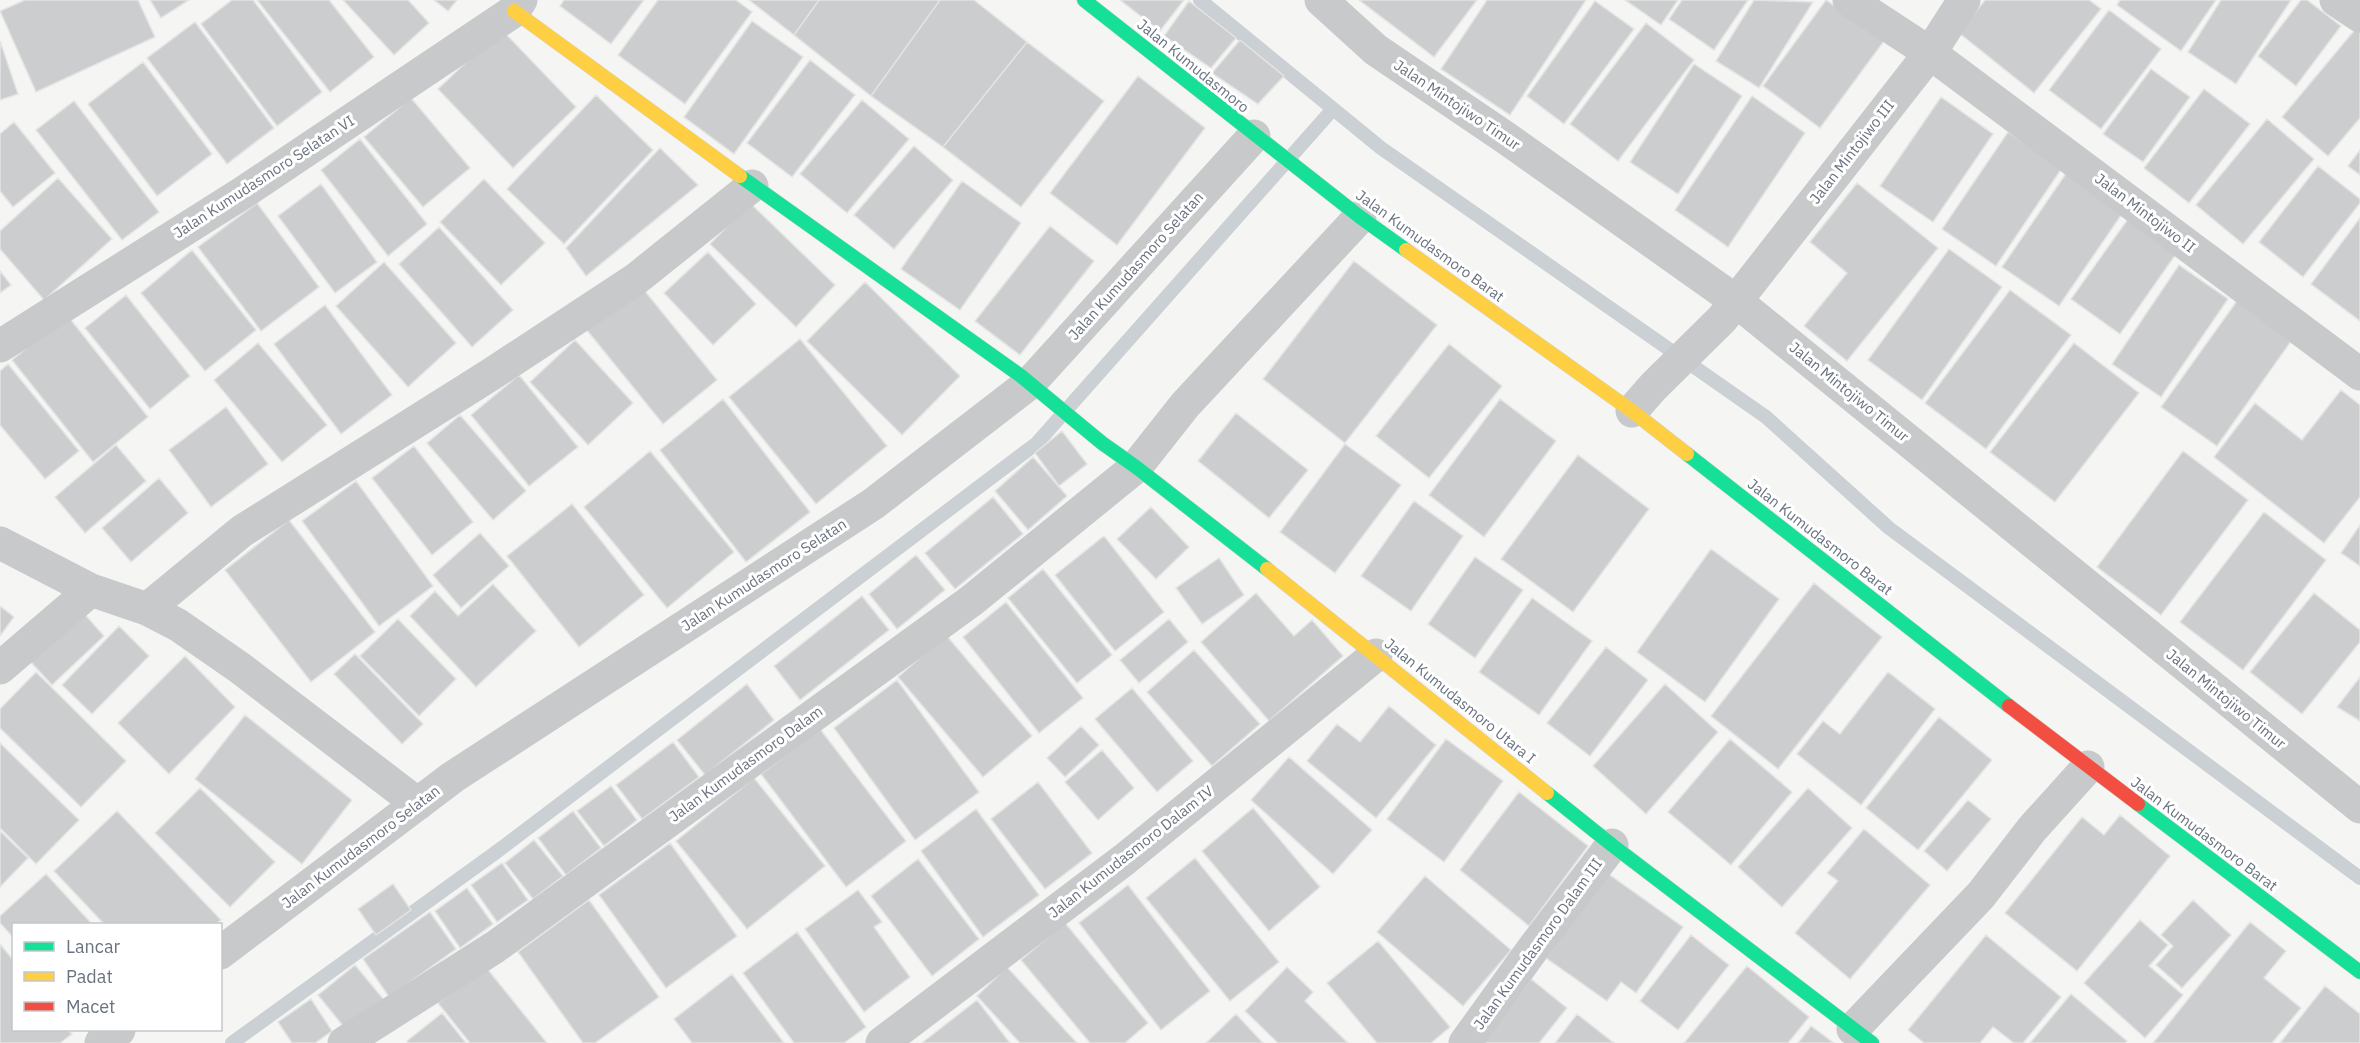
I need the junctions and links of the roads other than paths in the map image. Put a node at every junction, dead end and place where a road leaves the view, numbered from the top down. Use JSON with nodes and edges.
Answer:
{"nodes":[{"id":1,"x":1084,"y":0,"type":"edge"},
{"id":2,"x":1321,"y":0,"type":"edge"},
{"id":3,"x":1849,"y":0,"type":"edge"},
{"id":4,"x":1964,"y":0,"type":"edge"},
{"id":5,"x":2336,"y":0,"type":"edge"},
{"id":6,"x":518,"y":5,"type":"edge"},
{"id":7,"x":2360,"y":16,"type":"edge"},
{"id":8,"x":1930,"y":53,"type":"junction"},
{"id":9,"x":1261,"y":141,"type":"junction"},
{"id":10,"x":753,"y":186,"type":"junction"},
{"id":11,"x":1360,"y":218,"type":"junction"},
{"id":12,"x":1729,"y":310,"type":"junction"},
{"id":13,"x":0,"y":346,"type":"edge"},
{"id":14,"x":2360,"y":374,"type":"edge"},
{"id":15,"x":1040,"y":390,"type":"junction"},
{"id":16,"x":1632,"y":411,"type":"junction"},
{"id":17,"x":1125,"y":460,"type":"junction"},
{"id":18,"x":0,"y":543,"type":"edge"},
{"id":19,"x":91,"y":590,"type":"junction"},
{"id":20,"x":147,"y":609,"type":"junction"},
{"id":21,"x":1376,"y":655,"type":"junction"},
{"id":22,"x":0,"y":668,"type":"edge"},
{"id":23,"x":2088,"y":767,"type":"junction"},
{"id":24,"x":418,"y":804,"type":"junction"},
{"id":25,"x":2360,"y":807,"type":"edge"},
{"id":26,"x":1612,"y":844,"type":"junction"},
{"id":27,"x":222,"y":951,"type":"edge"},
{"id":28,"x":2360,"y":972,"type":"edge"},
{"id":29,"x":116,"y":1031,"type":"edge"},
{"id":30,"x":1863,"y":1036,"type":"edge"},
{"id":31,"x":101,"y":1043,"type":"edge"},
{"id":32,"x":344,"y":1043,"type":"edge"},
{"id":33,"x":882,"y":1043,"type":"edge"},
{"id":34,"x":1465,"y":1043,"type":"edge"}],
"edges":[{"from":1,"to":9,"type":"street","name":"Jalan Kumudasmoro"},
{"from":2,"to":12,"type":"street","name":"Jalan Mintojiwo Timur"},
{"from":3,"to":8,"type":"street","name":"Jalan Mintojiwo II"},
{"from":4,"to":8,"type":"street","name":"Jalan Mintojiwo III"},
{"from":5,"to":7,"type":"street"},
{"from":6,"to":10,"type":"street","name":"Jalan Kumudasmoro Utara I"},
{"from":6,"to":13,"type":"street","name":"Jalan Kumudasmoro Selatan VI"},
{"from":8,"to":12,"type":"street","name":"Jalan Mintojiwo III"},
{"from":8,"to":14,"type":"street","name":"Jalan Mintojiwo II"},
{"from":9,"to":11,"type":"street","name":"Jalan Kumudasmoro Barat"},
{"from":9,"to":15,"type":"street","name":"Jalan Kumudasmoro Selatan"},
{"from":10,"to":15,"type":"street","name":"Jalan Kumudasmoro Utara I"},
{"from":10,"to":20,"type":"street"},
{"from":11,"to":16,"type":"street","name":"Jalan Kumudasmoro Barat"},
{"from":11,"to":17,"type":"street","name":"Jalan Kumudasmoro Dalam"},
{"from":12,"to":16,"type":"street","name":"Jalan Mintojiwo III"},
{"from":12,"to":25,"type":"street","name":"Jalan Mintojiwo Timur"},
{"from":15,"to":17,"type":"street","name":"Jalan Kumudasmoro Utara I"},
{"from":15,"to":24,"type":"street","name":"Jalan Kumudasmoro Selatan"},
{"from":16,"to":23,"type":"street","name":"Jalan Kumudasmoro Barat"},
{"from":17,"to":21,"type":"street","name":"Jalan Kumudasmoro Utara I"},
{"from":17,"to":32,"type":"street","name":"Jalan Kumudasmoro Dalam"},
{"from":18,"to":19,"type":"street"},
{"from":19,"to":20,"type":"street"},
{"from":19,"to":22,"type":"street"},
{"from":20,"to":24,"type":"street"},
{"from":21,"to":26,"type":"street","name":"Jalan Kumudasmoro Utara I"},
{"from":21,"to":33,"type":"street","name":"Jalan Kumudasmoro Dalam IV"},
{"from":23,"to":28,"type":"street","name":"Jalan Kumudasmoro Barat"},
{"from":23,"to":30,"type":"street"},
{"from":24,"to":27,"type":"street","name":"Jalan Kumudasmoro Selatan"},
{"from":26,"to":30,"type":"street","name":"Jalan Kumudasmoro Utara I"},
{"from":26,"to":34,"type":"street","name":"Jalan Kumudasmoro Dalam III"},
{"from":29,"to":31,"type":"street"}]}
